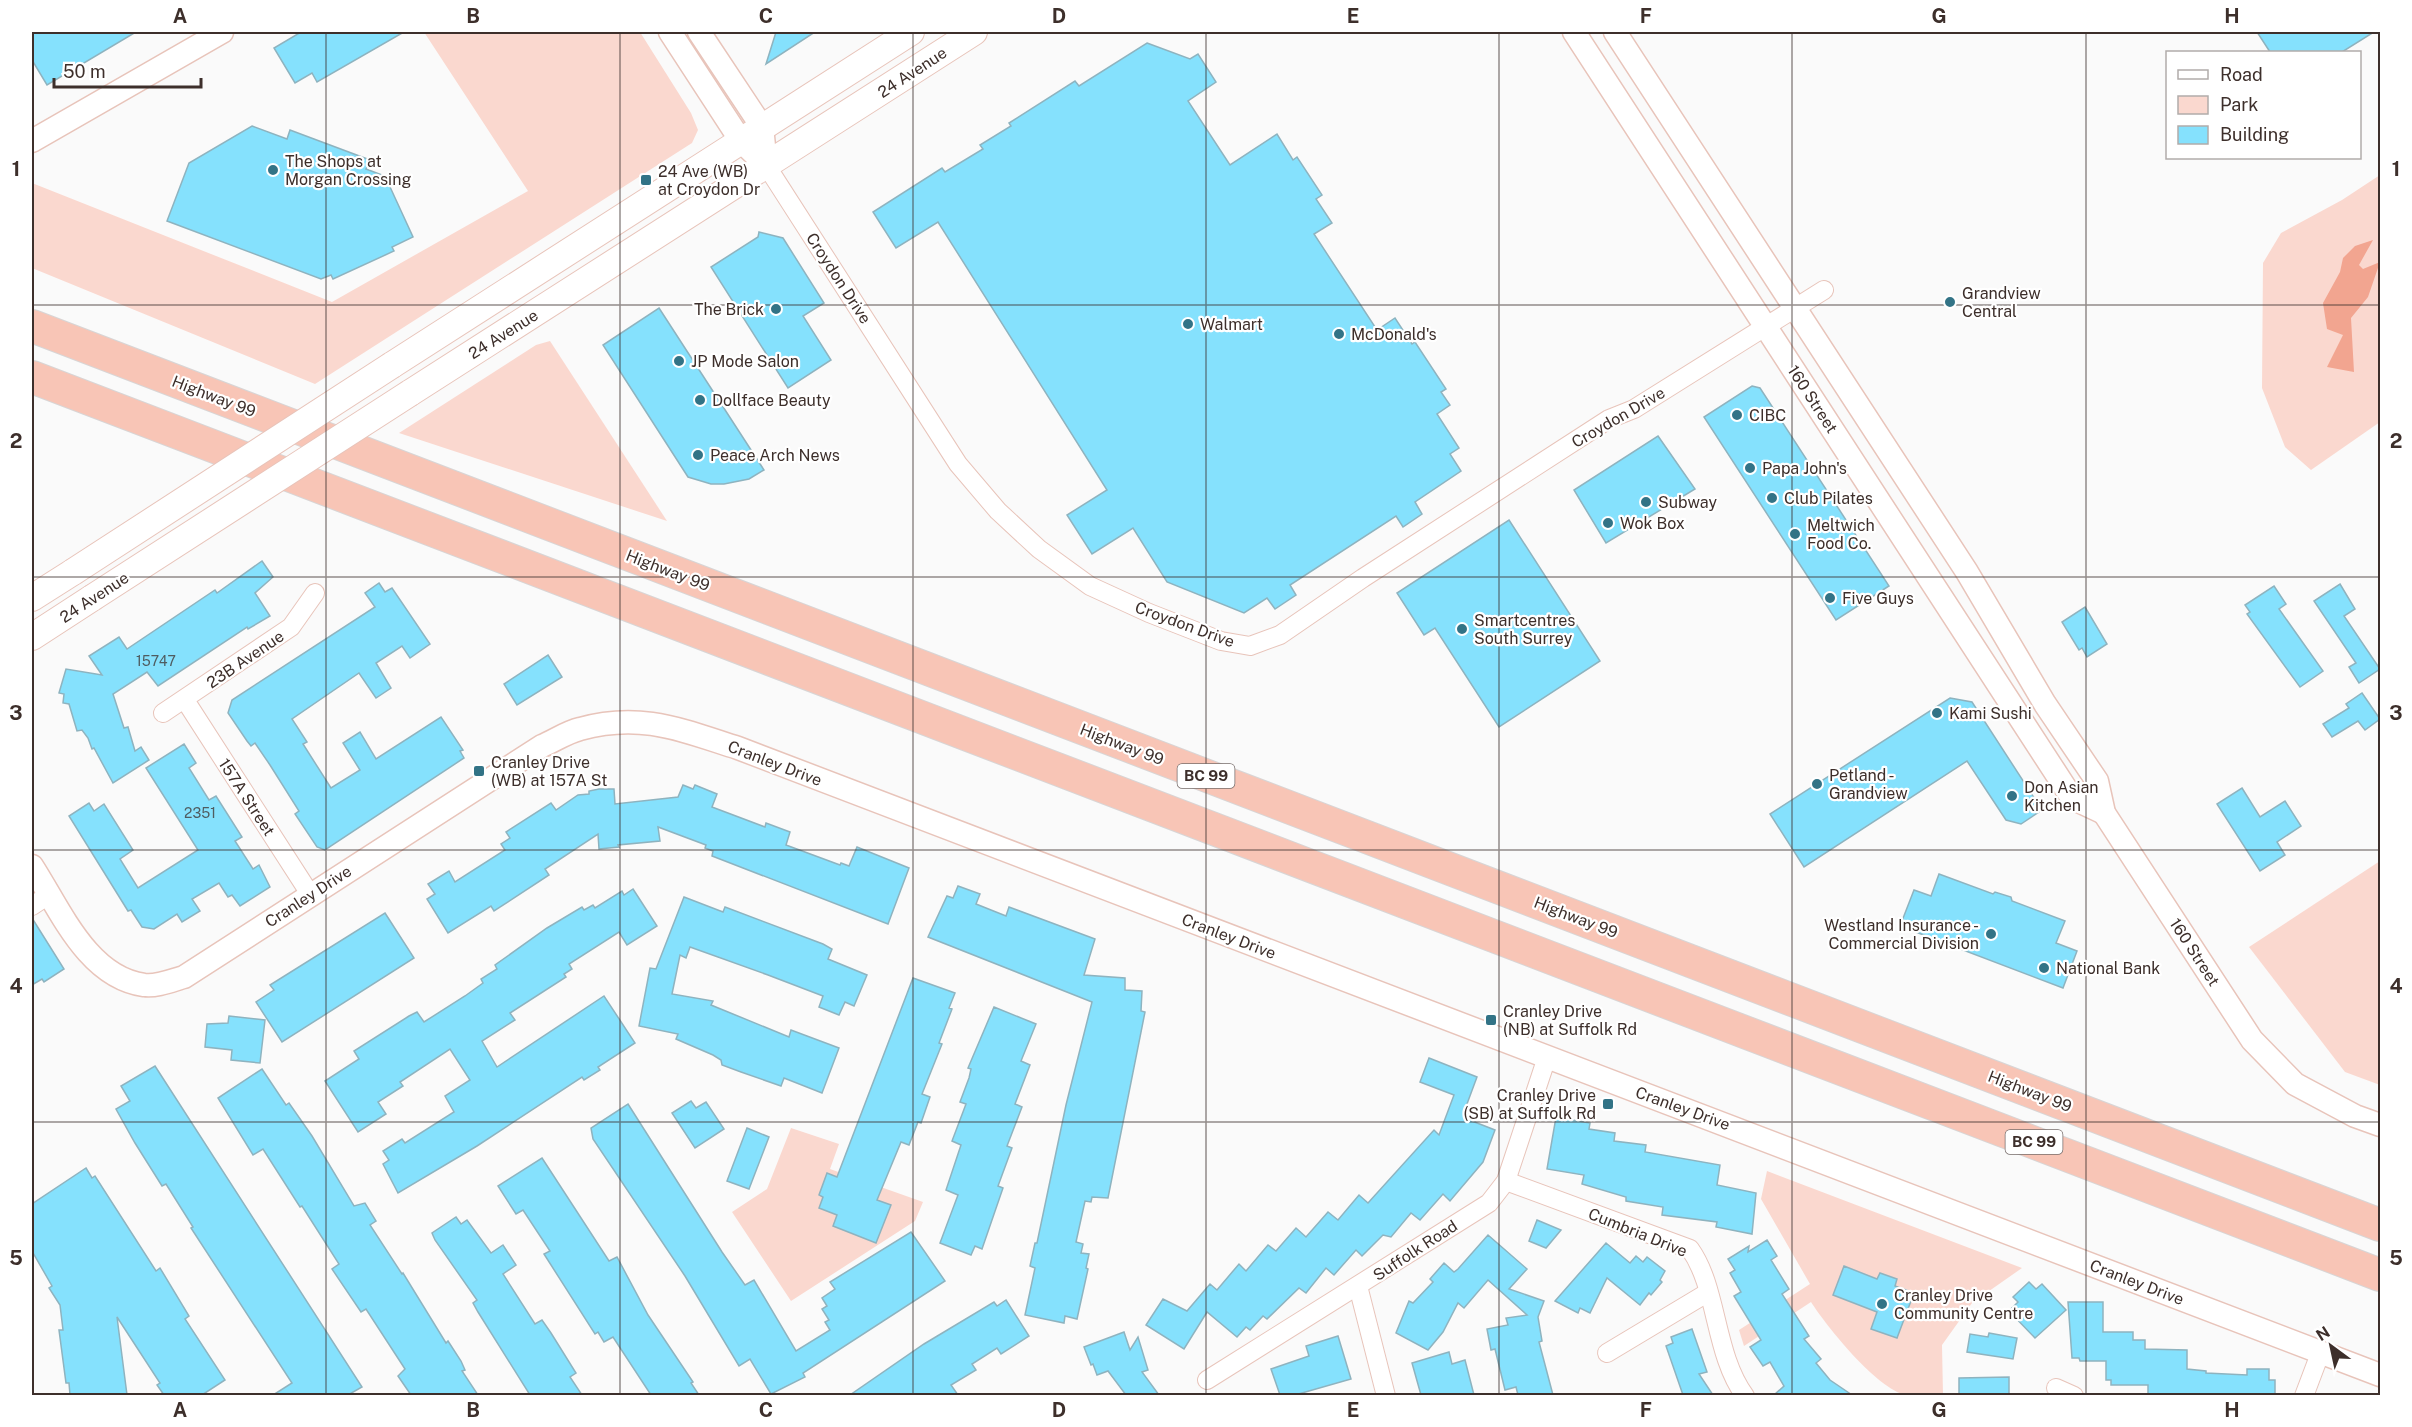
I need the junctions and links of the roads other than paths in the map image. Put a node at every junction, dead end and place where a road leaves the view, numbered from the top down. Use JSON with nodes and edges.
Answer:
{"nodes":[{"id":1,"x":222,"y":32,"type":"edge"},
{"id":2,"x":670,"y":32,"type":"edge"},
{"id":3,"x":699,"y":32,"type":"edge"},
{"id":4,"x":911,"y":32,"type":"edge"},
{"id":5,"x":974,"y":32,"type":"edge"},
{"id":6,"x":1574,"y":32,"type":"edge"},
{"id":7,"x":1615,"y":32,"type":"edge"},
{"id":8,"x":751,"y":134,"type":"junction"},
{"id":9,"x":32,"y":141,"type":"edge"},
{"id":10,"x":766,"y":165,"type":"junction"},
{"id":11,"x":1824,"y":290,"type":"dead end"},
{"id":12,"x":1795,"y":308,"type":"junction"},
{"id":13,"x":32,"y":326,"type":"edge"},
{"id":14,"x":1766,"y":326,"type":"junction"},
{"id":15,"x":32,"y":377,"type":"edge"},
{"id":16,"x":315,"y":593,"type":"dead end"},
{"id":17,"x":32,"y":598,"type":"edge"},
{"id":18,"x":32,"y":637,"type":"edge"},
{"id":19,"x":185,"y":700,"type":"junction"},
{"id":20,"x":163,"y":713,"type":"dead end"},
{"id":21,"x":2104,"y":813,"type":"junction"},
{"id":22,"x":32,"y":866,"type":"edge"},
{"id":23,"x":310,"y":894,"type":"junction"},
{"id":24,"x":41,"y":900,"type":"edge"},
{"id":25,"x":1547,"y":1058,"type":"junction"},
{"id":26,"x":2380,"y":1125,"type":"edge"},
{"id":27,"x":1506,"y":1181,"type":"junction"},
{"id":28,"x":2380,"y":1225,"type":"edge"},
{"id":29,"x":2380,"y":1275,"type":"edge"},
{"id":30,"x":1358,"y":1286,"type":"junction"},
{"id":31,"x":1707,"y":1293,"type":"junction"},
{"id":32,"x":2321,"y":1352,"type":"junction"},
{"id":33,"x":1607,"y":1353,"type":"dead end"},
{"id":34,"x":2380,"y":1375,"type":"edge"},
{"id":35,"x":1207,"y":1380,"type":"dead end"},
{"id":36,"x":2056,"y":1388,"type":"dead end"},
{"id":37,"x":1386,"y":1395,"type":"edge"},
{"id":38,"x":1745,"y":1395,"type":"edge"},
{"id":39,"x":2074,"y":1395,"type":"edge"},
{"id":40,"x":2304,"y":1395,"type":"edge"}],
"edges":[{"from":1,"to":9,"type":"street"},
{"from":2,"to":8,"type":"street","name":"Croydon Drive"},
{"from":3,"to":8,"type":"street","name":"Croydon Drive"},
{"from":4,"to":8,"type":"main road","name":"24 Avenue"},
{"from":5,"to":10,"type":"main road","name":"24 Avenue"},
{"from":6,"to":14,"type":"street","name":"160 Street"},
{"from":7,"to":12,"type":"street","name":"160 Street"},
{"from":8,"to":10,"type":"street","name":"Croydon Drive"},
{"from":8,"to":17,"type":"main road","name":"24 Avenue","bridge":true},
{"from":10,"to":14,"type":"street","name":"Croydon Drive"},
{"from":10,"to":18,"type":"main road","name":"24 Avenue","bridge":true},
{"from":11,"to":12,"type":"street","name":"Croydon Drive"},
{"from":12,"to":14,"type":"street","name":"Croydon Drive"},
{"from":12,"to":21,"type":"street","name":"160 Street"},
{"from":13,"to":28,"type":"highway","name":"Highway 99","number":"BC 99"},
{"from":14,"to":21,"type":"street","name":"160 Street"},
{"from":15,"to":29,"type":"highway","number":"BC 99"},
{"from":16,"to":19,"type":"street","name":"23B Avenue"},
{"from":19,"to":20,"type":"street","name":"23B Avenue"},
{"from":19,"to":23,"type":"street","name":"157A Street"},
{"from":21,"to":26,"type":"street","name":"160 Street"},
{"from":22,"to":24,"type":"street"},
{"from":23,"to":24,"type":"street","name":"Cranley Drive"},
{"from":23,"to":25,"type":"street","name":"Cranley Drive"},
{"from":25,"to":27,"type":"street","name":"Suffolk Road"},
{"from":25,"to":32,"type":"street","name":"Cranley Drive"},
{"from":27,"to":30,"type":"street","name":"Suffolk Road"},
{"from":27,"to":31,"type":"street","name":"Cumbria Drive"},
{"from":30,"to":35,"type":"street","name":"Suffolk Road"},
{"from":30,"to":37,"type":"street"},
{"from":31,"to":33,"type":"street"},
{"from":31,"to":38,"type":"street","name":"Cumbria Drive"},
{"from":32,"to":34,"type":"street","name":"Cranley Drive"},
{"from":32,"to":40,"type":"street"},
{"from":36,"to":39,"type":"street"}]}
